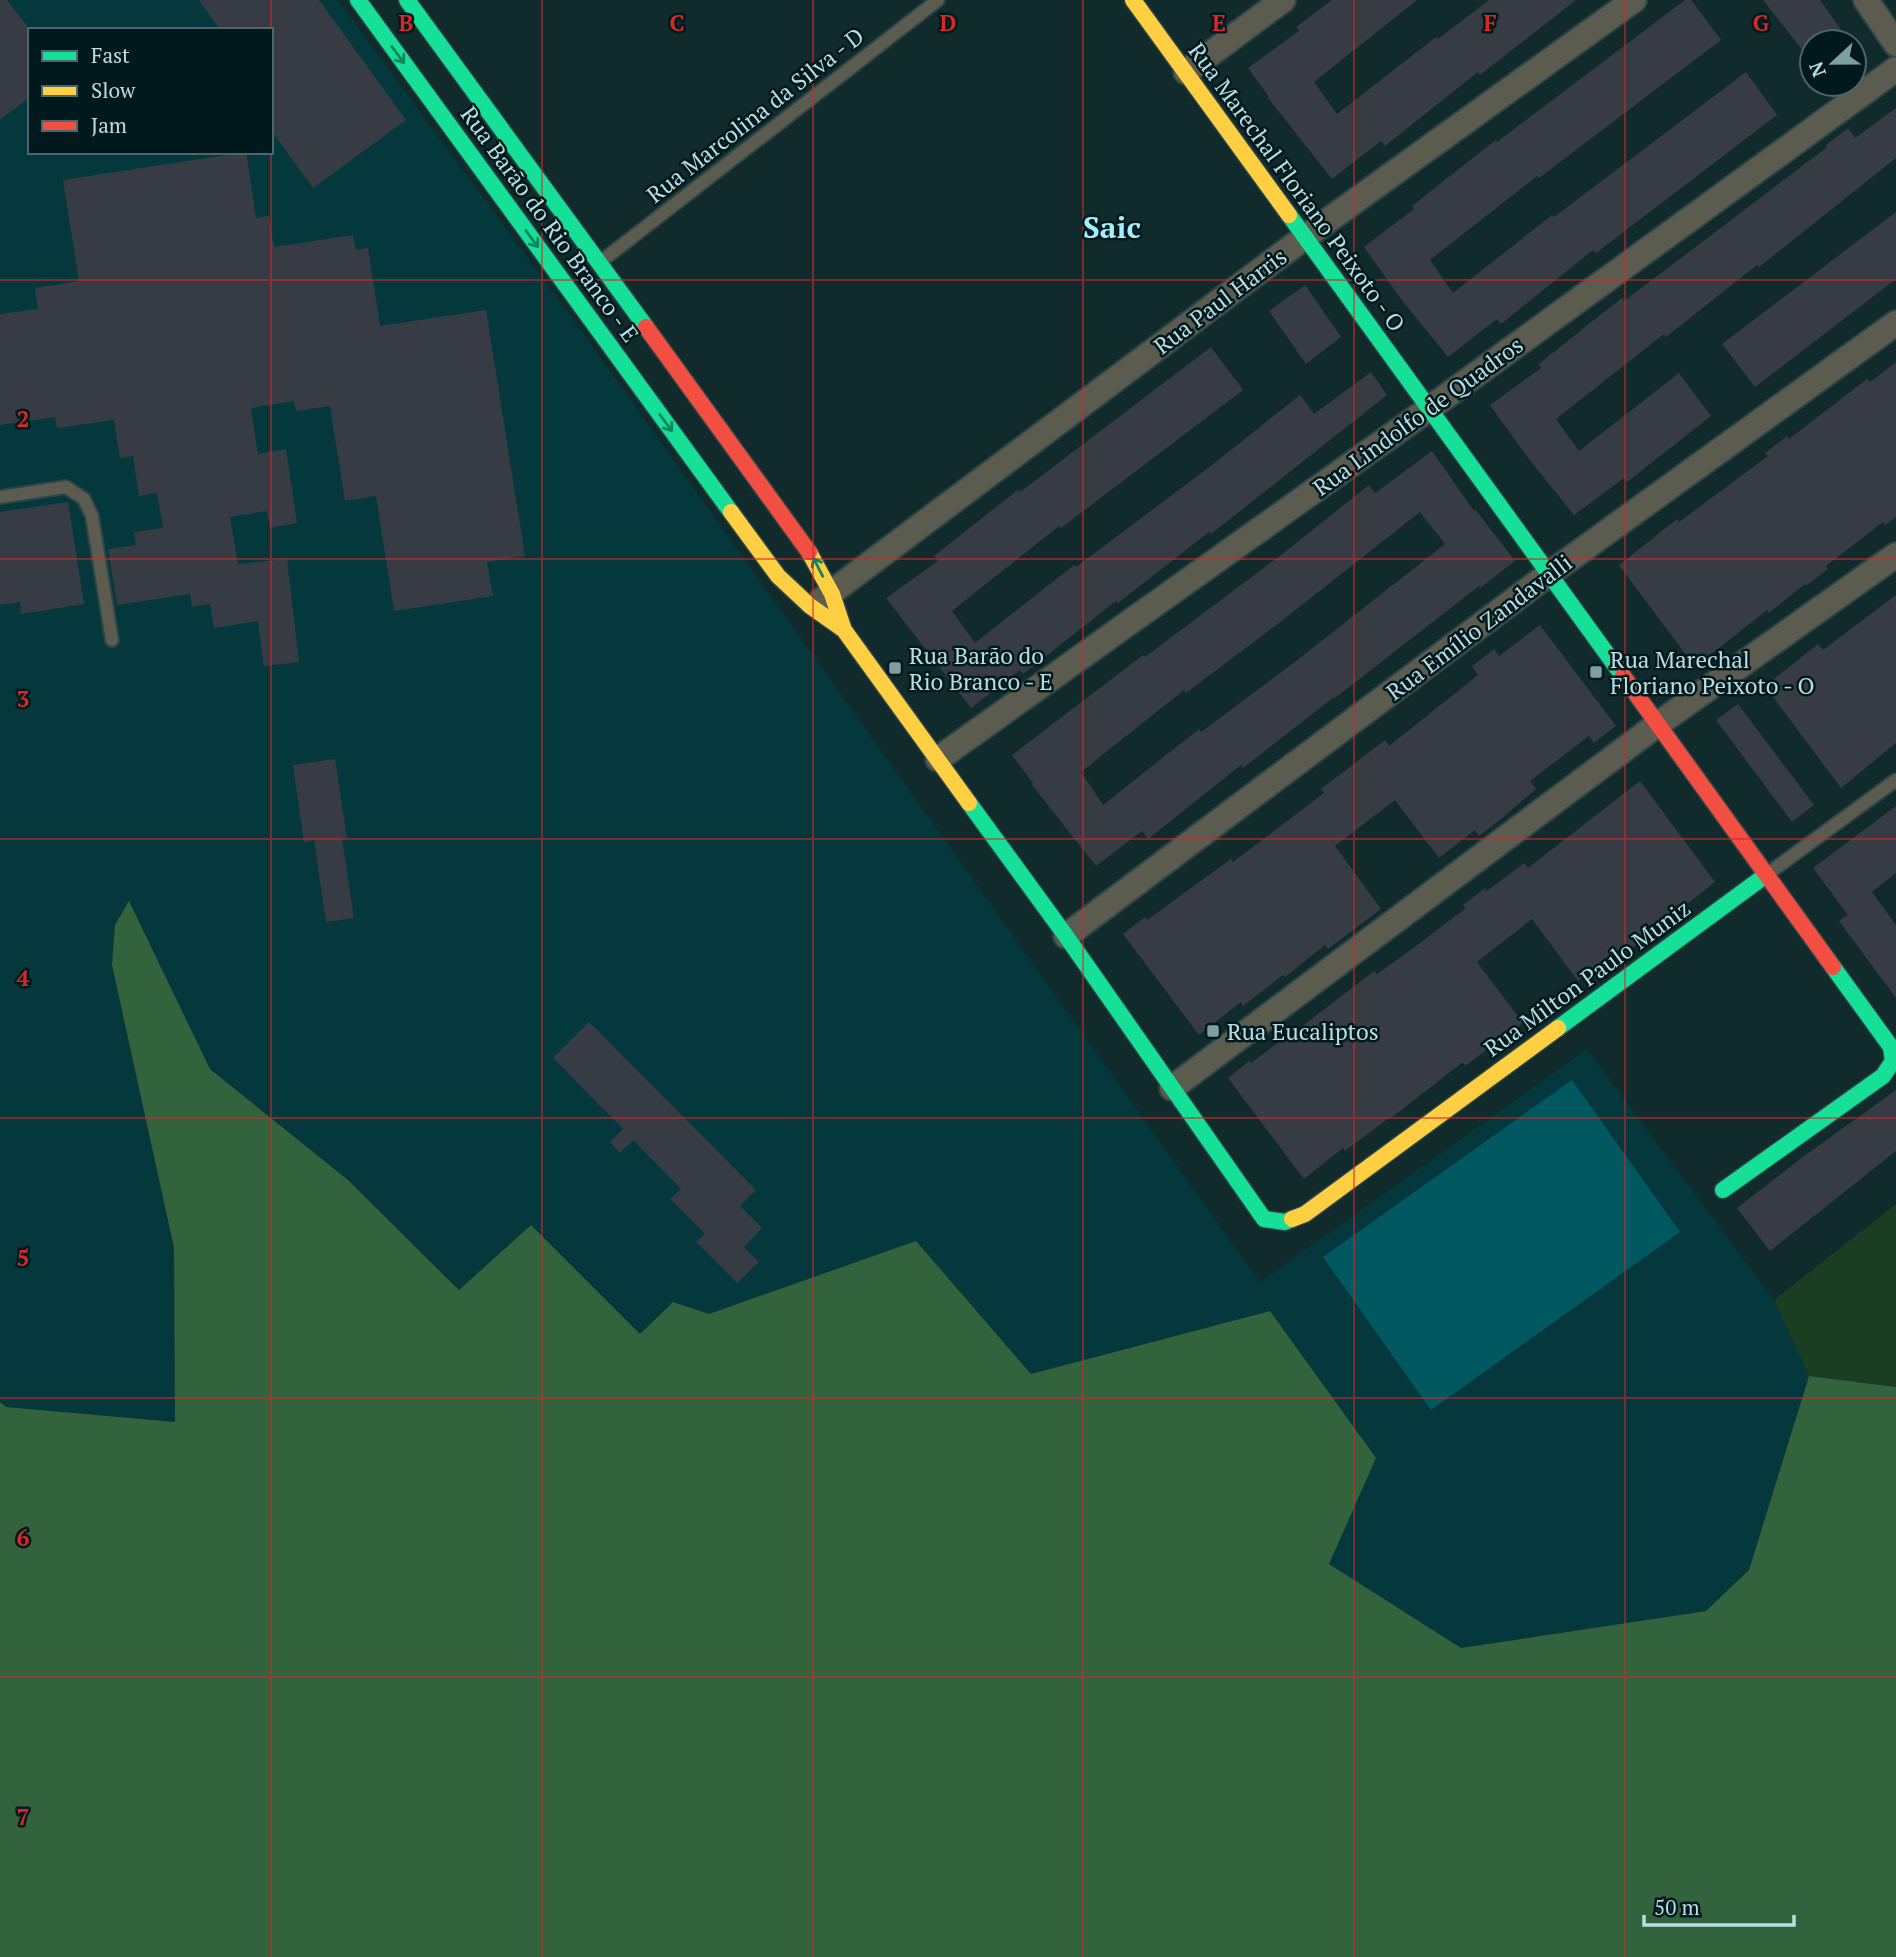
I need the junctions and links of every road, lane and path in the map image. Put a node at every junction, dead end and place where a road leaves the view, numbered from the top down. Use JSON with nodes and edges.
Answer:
{"nodes":[{"id":1,"x":358,"y":0,"type":"edge"},
{"id":2,"x":407,"y":0,"type":"edge"},
{"id":3,"x":938,"y":0,"type":"edge"},
{"id":4,"x":1133,"y":0,"type":"edge"},
{"id":5,"x":1283,"y":0,"type":"edge"},
{"id":6,"x":1634,"y":0,"type":"edge"},
{"id":7,"x":1866,"y":0,"type":"edge"},
{"id":8,"x":1896,"y":44,"type":"edge"},
{"id":9,"x":1896,"y":69,"type":"edge"},
{"id":10,"x":1185,"y":72,"type":"junction"},
{"id":11,"x":1305,"y":237,"type":"junction"},
{"id":12,"x":599,"y":263,"type":"junction"},
{"id":13,"x":613,"y":316,"type":"junction"},
{"id":14,"x":1896,"y":323,"type":"edge"},
{"id":15,"x":1430,"y":408,"type":"junction"},
{"id":16,"x":0,"y":497,"type":"edge"},
{"id":17,"x":1896,"y":555,"type":"edge"},
{"id":18,"x":1549,"y":574,"type":"junction"},
{"id":19,"x":832,"y":594,"type":"junction"},
{"id":20,"x":810,"y":606,"type":"junction"},
{"id":21,"x":844,"y":630,"type":"junction"},
{"id":22,"x":112,"y":640,"type":"dead end"},
{"id":23,"x":1658,"y":724,"type":"junction"},
{"id":24,"x":938,"y":759,"type":"junction"},
{"id":25,"x":1896,"y":780,"type":"edge"},
{"id":26,"x":1766,"y":875,"type":"junction"},
{"id":27,"x":1066,"y":936,"type":"junction"},
{"id":28,"x":1172,"y":1088,"type":"junction"},
{"id":29,"x":1723,"y":1191,"type":"dead end"},
{"id":30,"x":1305,"y":1214,"type":"joint"}],
"edges":[{"from":1,"to":13,"type":"street","name":"Rua Barão do Rio Branco - E","one_way":true},
{"from":2,"to":12,"type":"street","name":"Rua Barão do Rio Branco - E"},
{"from":3,"to":12,"type":"lane","name":"Rua Marcolina da Silva - D"},
{"from":4,"to":10,"type":"street","name":"Rua Marechal Floriano Peixoto - O"},
{"from":5,"to":10,"type":"street"},
{"from":6,"to":11,"type":"street","name":"Rua Paul Harris"},
{"from":7,"to":8,"type":"street"},
{"from":9,"to":15,"type":"street","name":"Rua Lindolfo de Quadros"},
{"from":10,"to":11,"type":"street","name":"Rua Marechal Floriano Peixoto - O"},
{"from":11,"to":15,"type":"street","name":"Rua Marechal Floriano Peixoto - O"},
{"from":11,"to":19,"type":"street","name":"Rua Paul Harris"},
{"from":12,"to":13,"type":"street","name":"Rua Barão do Rio Branco - E"},
{"from":19,"to":13,"type":"street","name":"Rua Barão do Rio Branco - E","one_way":true},
{"from":13,"to":20,"type":"street","name":"Rua Barão do Rio Branco - E","one_way":true},
{"from":14,"to":18,"type":"street","name":"Rua Emílio Zandavalli"},
{"from":15,"to":18,"type":"street","name":"Rua Marechal Floriano Peixoto - O"},
{"from":15,"to":24,"type":"street","name":"Rua Lindolfo de Quadros"},
{"from":16,"to":22,"type":"lane"},
{"from":17,"to":23,"type":"street"},
{"from":18,"to":23,"type":"street","name":"Rua Marechal Floriano Peixoto - O"},
{"from":18,"to":27,"type":"street","name":"Rua Emílio Zandavalli"},
{"from":19,"to":20,"type":"street","name":"Rua Paul Harris"},
{"from":19,"to":21,"type":"street","name":"Rua Barão do Rio Branco - E"},
{"from":20,"to":21,"type":"street","name":"Rua Barão do Rio Branco - E"},
{"from":21,"to":24,"type":"street","name":"Rua Barão do Rio Branco - E"},
{"from":23,"to":26,"type":"street","name":"Rua Marechal Floriano Peixoto - O"},
{"from":23,"to":28,"type":"street"},
{"from":24,"to":27,"type":"street","name":"Rua Barão do Rio Branco - E"},
{"from":25,"to":26,"type":"lane","name":"Rua Milton Paulo Muniz"},
{"from":26,"to":29,"type":"street","name":"Rua Marechal Floriano Peixoto - O"},
{"from":26,"to":30,"type":"street","name":"Rua Milton Paulo Muniz"},
{"from":27,"to":28,"type":"street","name":"Rua Barão do Rio Branco - E"},
{"from":28,"to":30,"type":"street","name":"Rua Barão do Rio Branco - E"}]}
